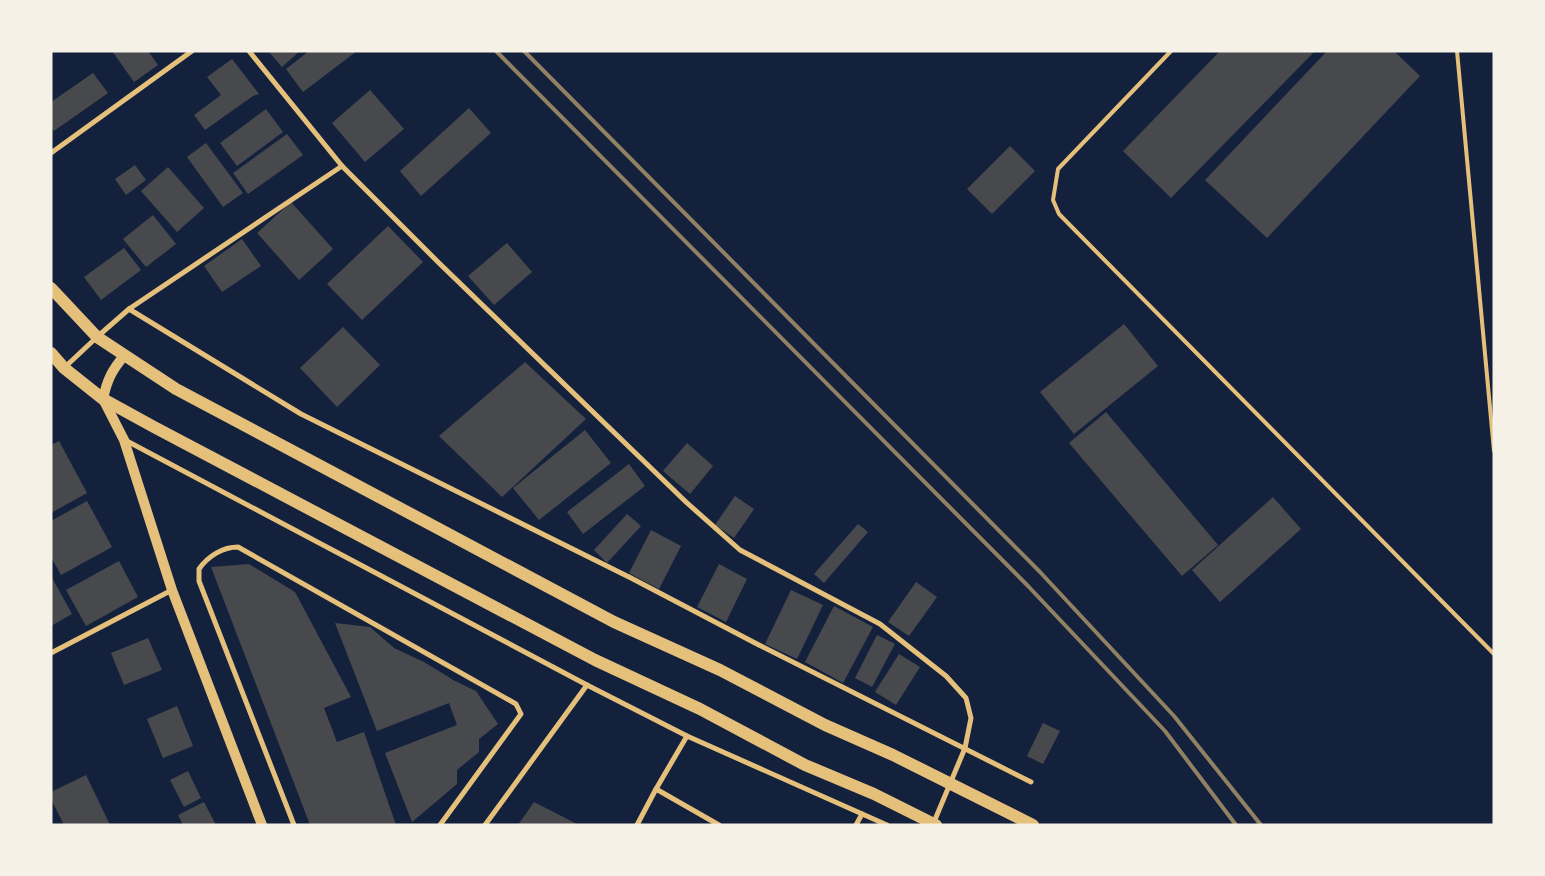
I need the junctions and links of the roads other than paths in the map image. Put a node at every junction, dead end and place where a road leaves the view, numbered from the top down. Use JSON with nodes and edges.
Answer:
{"nodes":[{"id":1,"x":192,"y":51,"type":"edge"},
{"id":2,"x":249,"y":51,"type":"edge"},
{"id":3,"x":1171,"y":51,"type":"edge"},
{"id":4,"x":1457,"y":51,"type":"edge"},
{"id":5,"x":51,"y":153,"type":"edge"},
{"id":6,"x":342,"y":166,"type":"junction"},
{"id":7,"x":51,"y":288,"type":"edge"},
{"id":8,"x":129,"y":309,"type":"junction"},
{"id":9,"x":97,"y":336,"type":"junction"},
{"id":10,"x":51,"y":353,"type":"edge"},
{"id":11,"x":124,"y":356,"type":"junction"},
{"id":12,"x":64,"y":368,"type":"junction"},
{"id":13,"x":103,"y":399,"type":"junction"},
{"id":14,"x":124,"y":440,"type":"junction"},
{"id":15,"x":1494,"y":452,"type":"edge"},
{"id":16,"x":172,"y":590,"type":"junction"},
{"id":17,"x":51,"y":654,"type":"edge"},
{"id":18,"x":1494,"y":654,"type":"edge"},
{"id":19,"x":587,"y":685,"type":"junction"},
{"id":20,"x":688,"y":736,"type":"junction"},
{"id":21,"x":965,"y":748,"type":"junction"},
{"id":22,"x":1031,"y":782,"type":"dead end"},
{"id":23,"x":656,"y":789,"type":"junction"},
{"id":24,"x":862,"y":814,"type":"junction"},
{"id":25,"x":262,"y":825,"type":"edge"},
{"id":26,"x":294,"y":825,"type":"edge"},
{"id":27,"x":440,"y":825,"type":"edge"},
{"id":28,"x":485,"y":825,"type":"edge"},
{"id":29,"x":637,"y":825,"type":"edge"},
{"id":30,"x":719,"y":825,"type":"edge"},
{"id":31,"x":856,"y":825,"type":"edge"},
{"id":32,"x":887,"y":825,"type":"edge"},
{"id":33,"x":934,"y":825,"type":"edge"},
{"id":34,"x":1034,"y":825,"type":"edge"}],
"edges":[{"from":1,"to":5,"type":"street"},
{"from":2,"to":6,"type":"street"},
{"from":3,"to":18,"type":"lane"},
{"from":4,"to":15,"type":"lane"},
{"from":6,"to":8,"type":"street"},
{"from":6,"to":21,"type":"street"},
{"from":7,"to":9,"type":"main road"},
{"from":8,"to":9,"type":"street"},
{"from":8,"to":21,"type":"street"},
{"from":9,"to":11,"type":"main road"},
{"from":9,"to":12,"type":"street"},
{"from":10,"to":12,"type":"main road"},
{"from":11,"to":13,"type":"main road"},
{"from":11,"to":34,"type":"main road"},
{"from":12,"to":13,"type":"main road"},
{"from":13,"to":14,"type":"main road"},
{"from":13,"to":33,"type":"main road"},
{"from":14,"to":16,"type":"main road"},
{"from":14,"to":19,"type":"street"},
{"from":16,"to":17,"type":"street"},
{"from":16,"to":25,"type":"main road"},
{"from":19,"to":20,"type":"street"},
{"from":19,"to":28,"type":"street"},
{"from":20,"to":23,"type":"street"},
{"from":20,"to":24,"type":"street"},
{"from":21,"to":22,"type":"street"},
{"from":21,"to":33,"type":"street"},
{"from":23,"to":29,"type":"street"},
{"from":23,"to":30,"type":"street"},
{"from":24,"to":31,"type":"street"},
{"from":24,"to":32,"type":"street"},
{"from":26,"to":27,"type":"street"}]}
